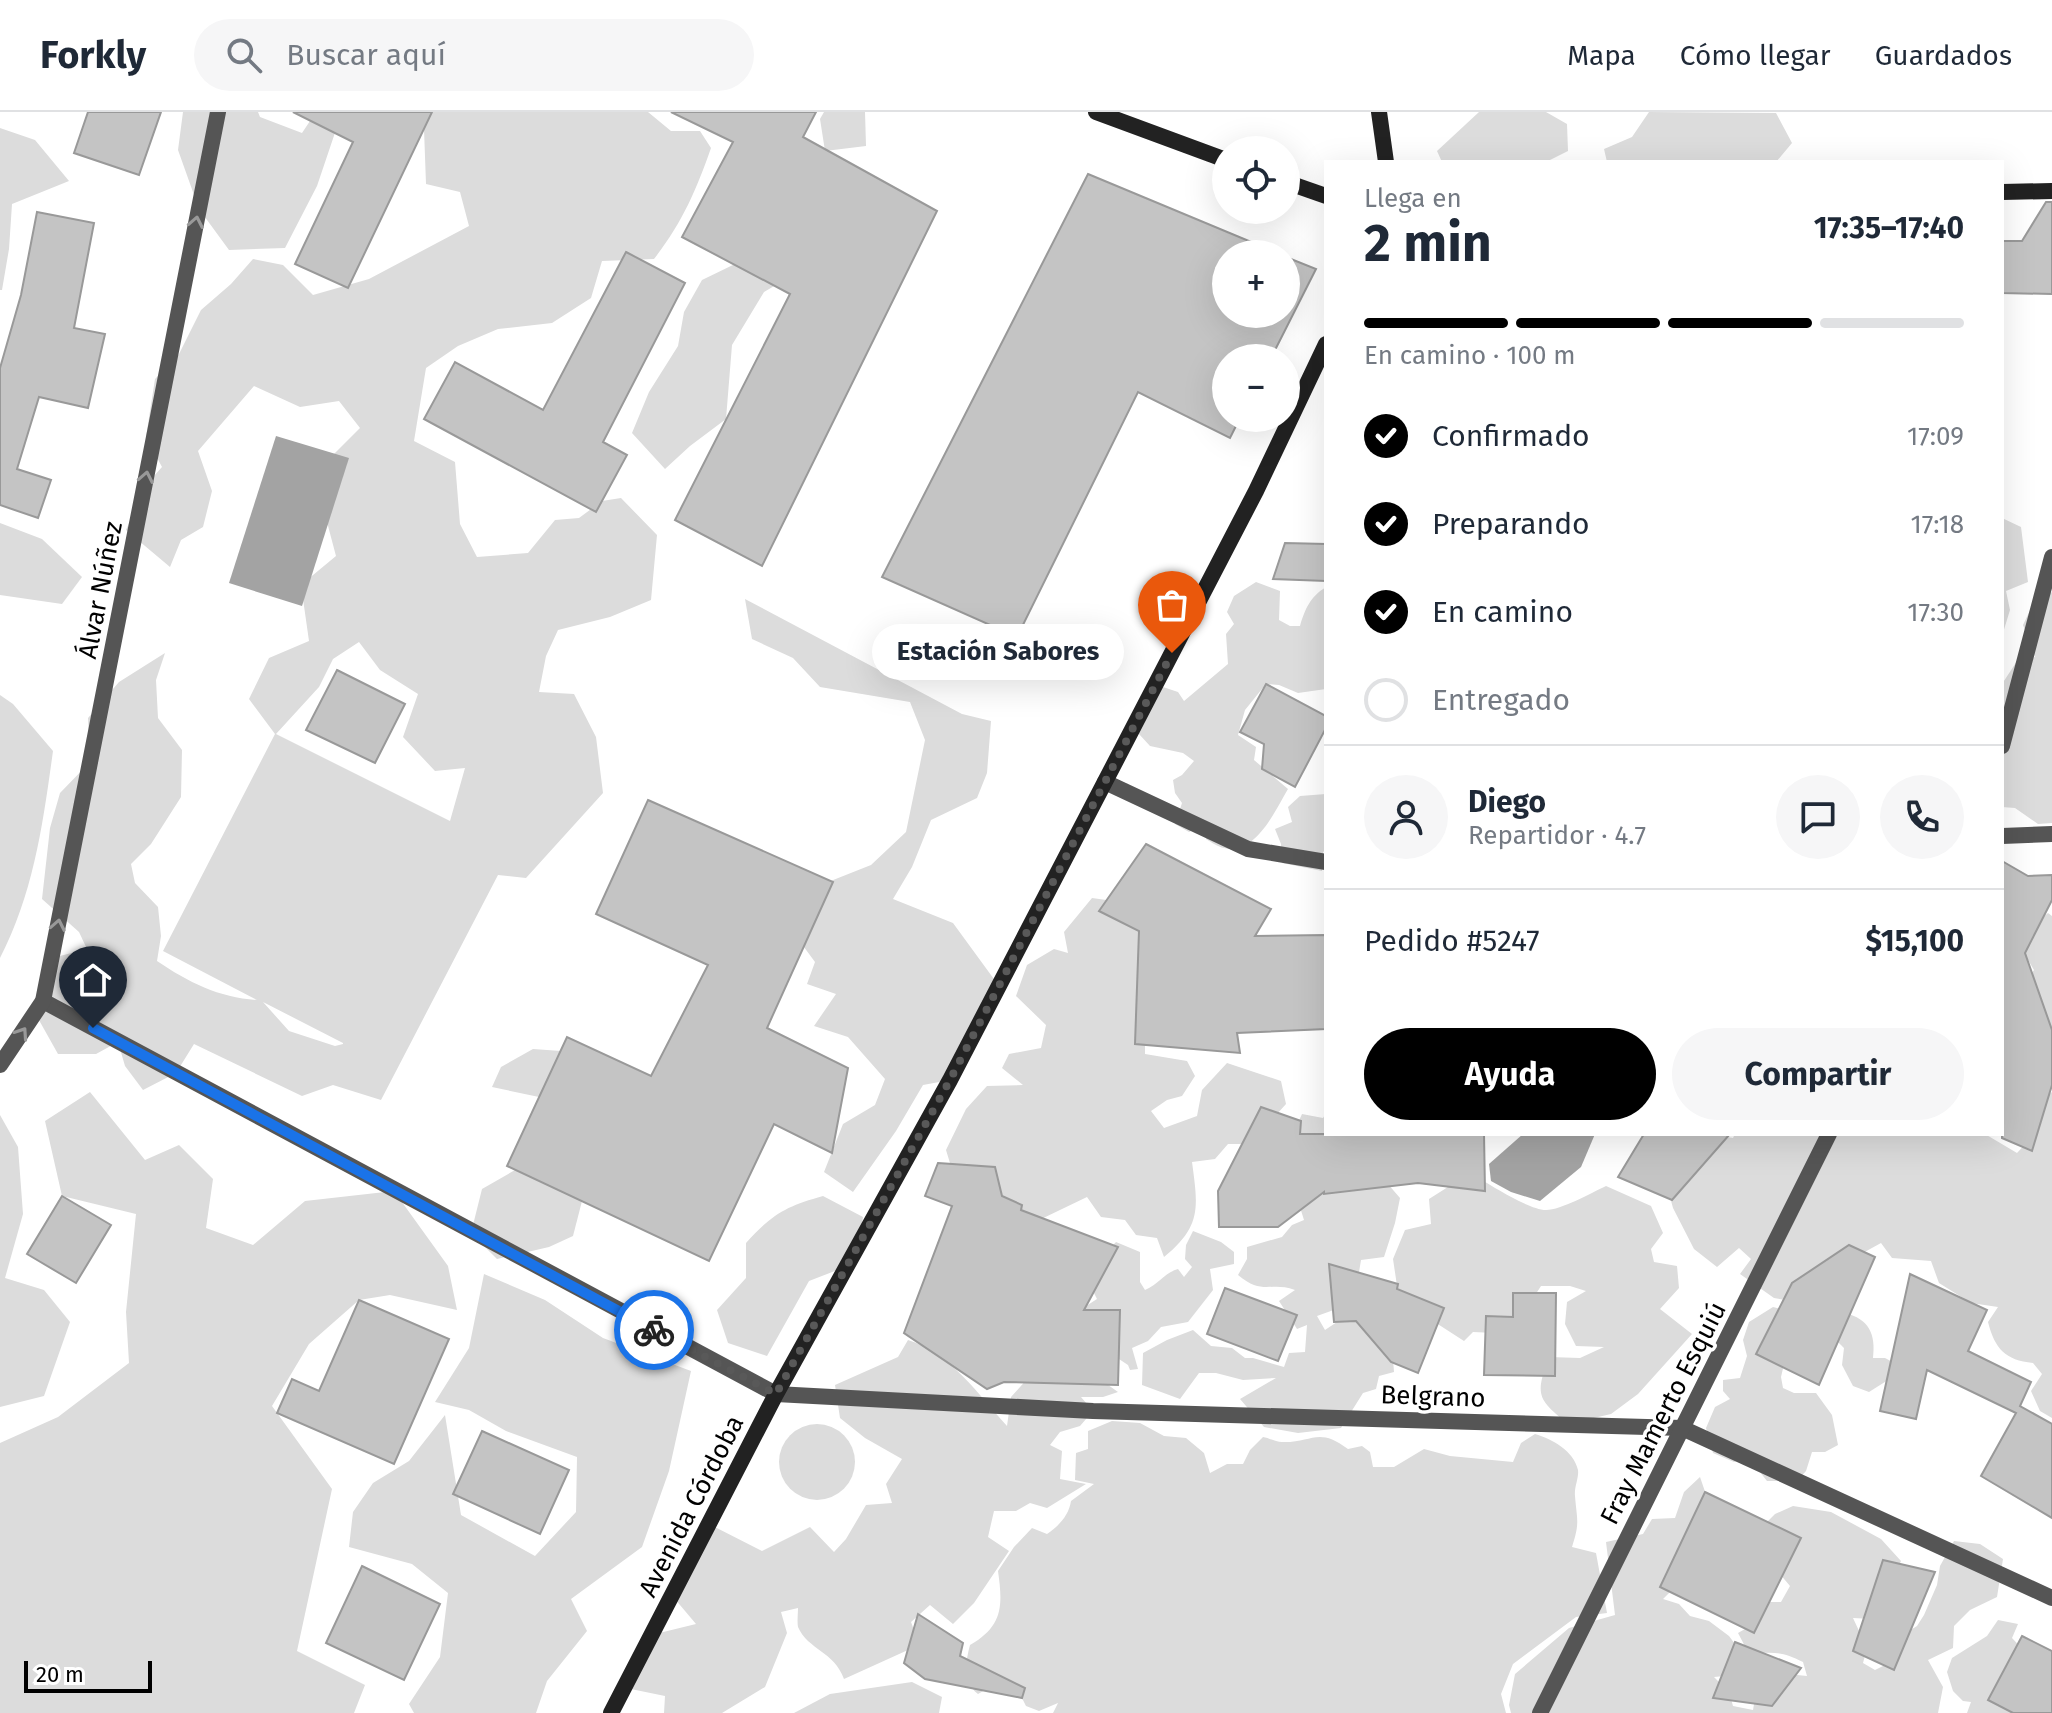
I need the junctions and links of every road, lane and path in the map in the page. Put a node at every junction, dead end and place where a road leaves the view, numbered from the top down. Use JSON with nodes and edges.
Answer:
{"nodes":[{"id":1,"x":218,"y":112,"type":"edge"},
{"id":2,"x":1096,"y":112,"type":"edge"},
{"id":3,"x":1379,"y":112,"type":"edge"},
{"id":4,"x":1212,"y":155,"type":"edge"},
{"id":5,"x":1386,"y":160,"type":"edge"},
{"id":6,"x":1300,"y":187,"type":"edge"},
{"id":7,"x":2052,"y":191,"type":"edge"},
{"id":8,"x":2004,"y":192,"type":"edge"},
{"id":9,"x":1324,"y":195,"type":"edge"},
{"id":10,"x":1324,"y":348,"type":"edge"},
{"id":11,"x":2052,"y":557,"type":"edge"},
{"id":12,"x":2004,"y":738,"type":"edge"},
{"id":13,"x":1105,"y":782,"type":"junction"},
{"id":14,"x":2052,"y":834,"type":"edge"},
{"id":15,"x":2004,"y":836,"type":"edge"},
{"id":16,"x":1324,"y":862,"type":"edge"},
{"id":17,"x":43,"y":1001,"type":"junction"},
{"id":18,"x":0,"y":1065,"type":"edge"},
{"id":19,"x":1828,"y":1136,"type":"edge"},
{"id":20,"x":776,"y":1394,"type":"junction"},
{"id":21,"x":1682,"y":1428,"type":"junction"},
{"id":22,"x":2052,"y":1598,"type":"edge"},
{"id":23,"x":611,"y":1713,"type":"edge"},
{"id":24,"x":1540,"y":1713,"type":"edge"}],
"edges":[{"from":17,"to":1,"type":"street","name":"Álvar Núñez","one_way":true},
{"from":2,"to":4,"type":"main road"},
{"from":3,"to":5,"type":"main road"},
{"from":6,"to":9,"type":"main road"},
{"from":7,"to":8,"type":"main road"},
{"from":10,"to":13,"type":"main road","name":"Avenida Córdoba"},
{"from":11,"to":12,"type":"street"},
{"from":13,"to":16,"type":"street"},
{"from":13,"to":20,"type":"main road","name":"Avenida Córdoba"},
{"from":14,"to":15,"type":"street"},
{"from":18,"to":17,"type":"street","name":"Álvar Núñez","one_way":true},
{"from":17,"to":20,"type":"street"},
{"from":19,"to":21,"type":"street","name":"Fray Mamerto Esquiú"},
{"from":20,"to":21,"type":"street","name":"Belgrano"},
{"from":20,"to":23,"type":"main road","name":"Avenida Córdoba"},
{"from":21,"to":22,"type":"street","name":"Belgrano"},
{"from":21,"to":24,"type":"street","name":"Fray Mamerto Esquiú"}]}
